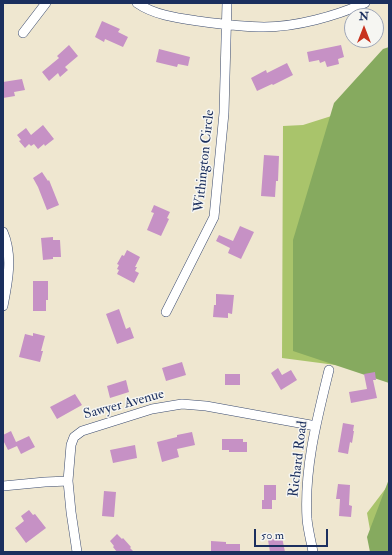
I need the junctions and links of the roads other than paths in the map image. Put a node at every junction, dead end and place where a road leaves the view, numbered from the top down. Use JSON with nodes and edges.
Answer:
{"nodes":[{"id":1,"x":46,"y":3,"type":"edge"},
{"id":2,"x":137,"y":3,"type":"edge"},
{"id":3,"x":227,"y":3,"type":"edge"},
{"id":4,"x":365,"y":3,"type":"edge"},
{"id":5,"x":227,"y":25,"type":"junction"},
{"id":6,"x":23,"y":33,"type":"dead end"},
{"id":7,"x":3,"y":232,"type":"edge"},
{"id":8,"x":3,"y":306,"type":"edge"},
{"id":9,"x":166,"y":312,"type":"dead end"},
{"id":10,"x":329,"y":370,"type":"dead end"},
{"id":11,"x":316,"y":426,"type":"junction"},
{"id":12,"x":68,"y":481,"type":"junction"},
{"id":13,"x":3,"y":486,"type":"edge"},
{"id":14,"x":77,"y":552,"type":"edge"},
{"id":15,"x":313,"y":552,"type":"edge"}],
"edges":[{"from":1,"to":6,"type":"street"},
{"from":2,"to":5,"type":"street"},
{"from":3,"to":5,"type":"street","name":"Withington Circle"},
{"from":4,"to":5,"type":"street"},
{"from":5,"to":9,"type":"street","name":"Withington Circle"},
{"from":7,"to":8,"type":"street"},
{"from":10,"to":11,"type":"street","name":"Richard Road"},
{"from":11,"to":12,"type":"street","name":"Sawyer Avenue"},
{"from":11,"to":15,"type":"street","name":"Richard Road"},
{"from":12,"to":13,"type":"street"},
{"from":12,"to":14,"type":"street"}]}
